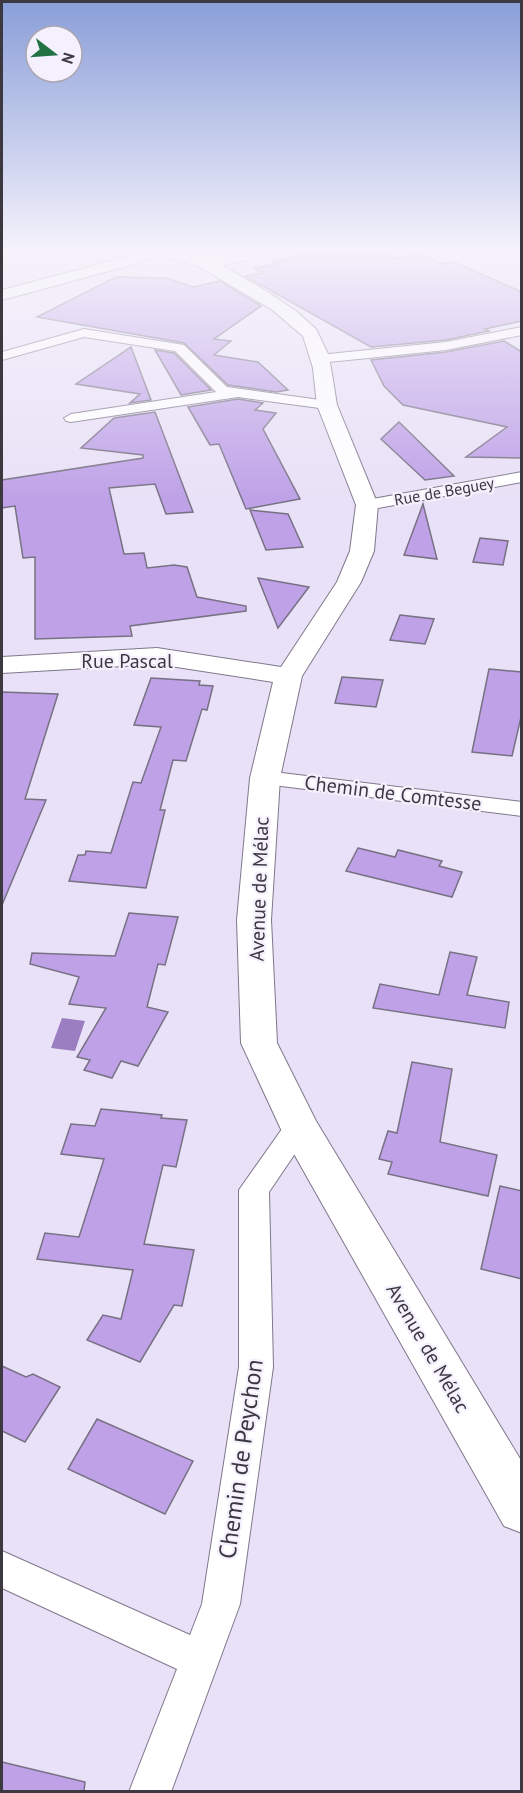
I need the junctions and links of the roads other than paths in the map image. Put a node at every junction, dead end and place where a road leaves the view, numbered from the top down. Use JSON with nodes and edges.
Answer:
{"nodes":[{"id":1,"x":309,"y":333,"type":"edge"},
{"id":2,"x":517,"y":333,"type":"edge"},
{"id":3,"x":2,"y":356,"type":"edge"},
{"id":4,"x":319,"y":359,"type":"junction"},
{"id":5,"x":239,"y":393,"type":"junction"},
{"id":6,"x":327,"y":405,"type":"junction"},
{"id":7,"x":71,"y":418,"type":"dead end"},
{"id":8,"x":522,"y":477,"type":"edge"},
{"id":9,"x":367,"y":505,"type":"junction"},
{"id":10,"x":2,"y":665,"type":"edge"},
{"id":11,"x":288,"y":676,"type":"junction"},
{"id":12,"x":265,"y":778,"type":"junction"},
{"id":13,"x":522,"y":808,"type":"edge"},
{"id":14,"x":299,"y":1127,"type":"junction"},
{"id":15,"x":522,"y":1509,"type":"edge"},
{"id":16,"x":2,"y":1569,"type":"edge"},
{"id":17,"x":200,"y":1660,"type":"junction"},
{"id":18,"x":150,"y":1791,"type":"edge"}],
"edges":[{"from":1,"to":4,"type":"street","name":"Avenue de Mélac"},
{"from":2,"to":4,"type":"street"},
{"from":3,"to":5,"type":"street"},
{"from":4,"to":6,"type":"street","name":"Avenue de Mélac"},
{"from":5,"to":6,"type":"street"},
{"from":5,"to":7,"type":"street"},
{"from":6,"to":9,"type":"street","name":"Avenue de Mélac"},
{"from":8,"to":9,"type":"street","name":"Rue de Beguey"},
{"from":9,"to":11,"type":"street","name":"Avenue de Mélac"},
{"from":10,"to":11,"type":"street","name":"Rue Pascal"},
{"from":11,"to":12,"type":"street","name":"Avenue de Mélac"},
{"from":12,"to":13,"type":"street","name":"Chemin de Comtesse"},
{"from":12,"to":14,"type":"street","name":"Avenue de Mélac"},
{"from":14,"to":15,"type":"street","name":"Avenue de Mélac"},
{"from":14,"to":17,"type":"street","name":"Chemin de Peychon"},
{"from":16,"to":17,"type":"street"},
{"from":17,"to":18,"type":"street","name":"Chemin de Peychon"}]}
